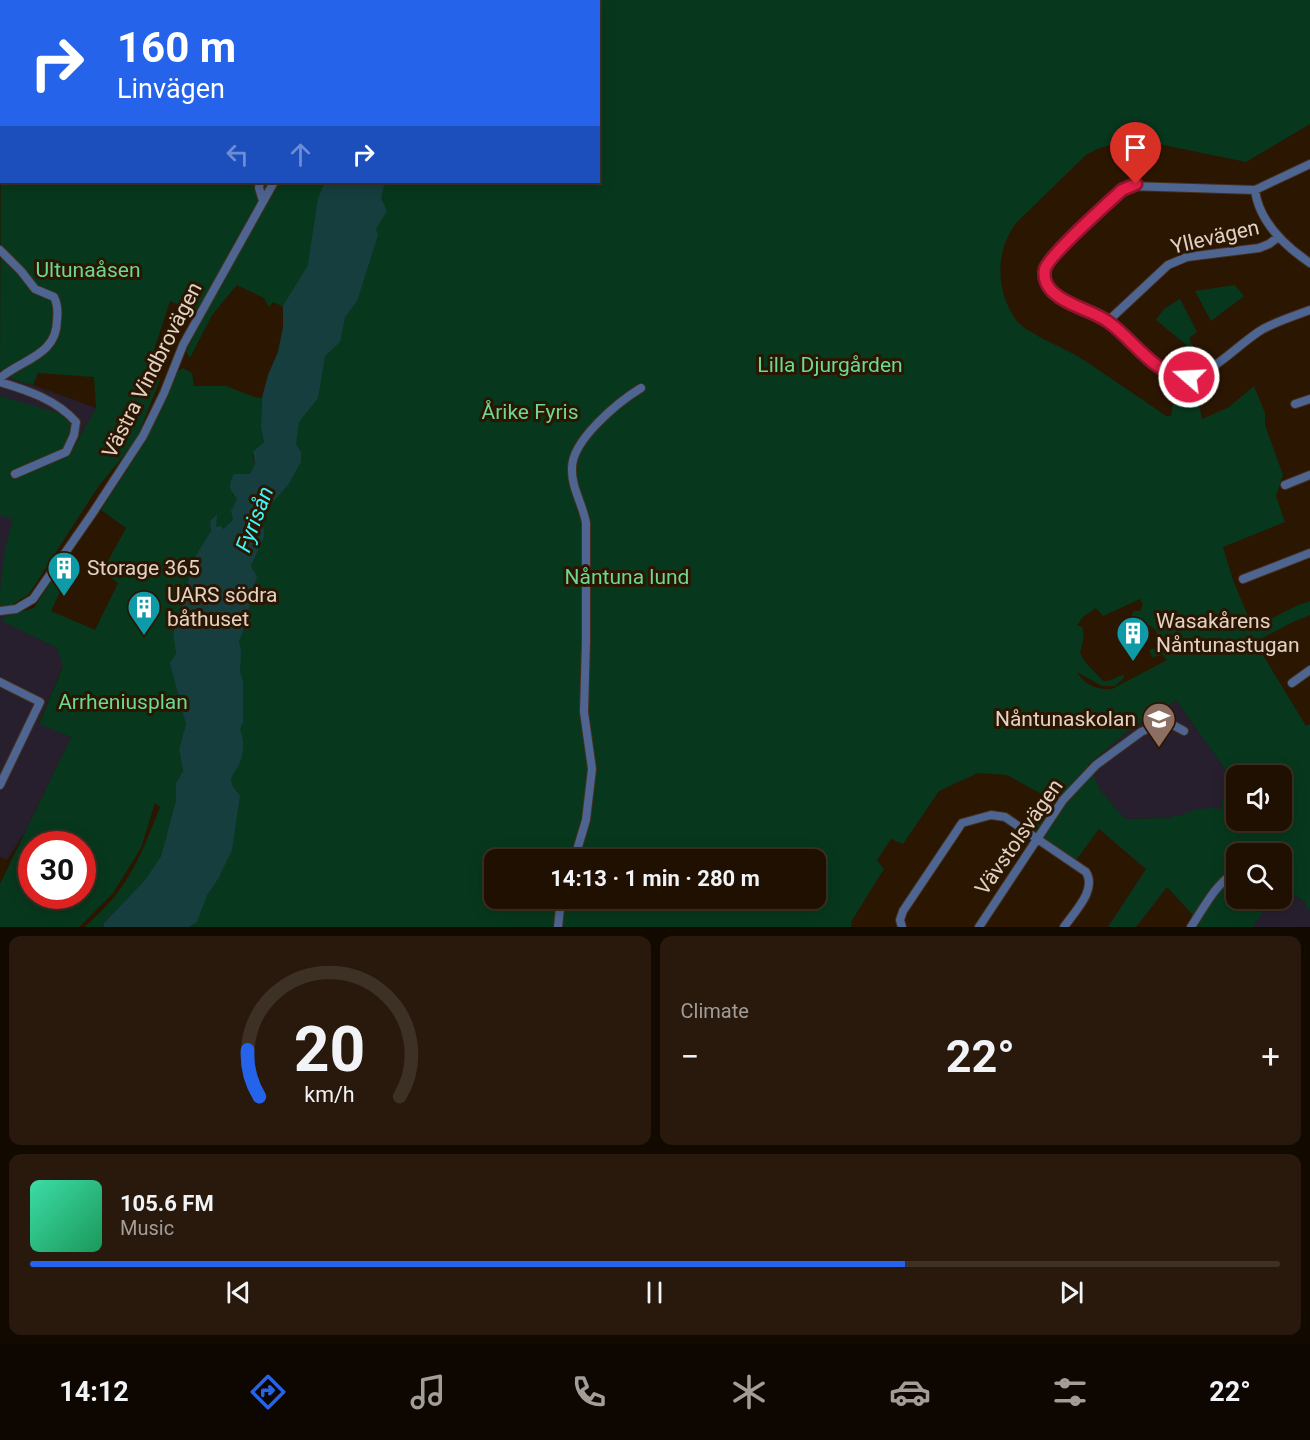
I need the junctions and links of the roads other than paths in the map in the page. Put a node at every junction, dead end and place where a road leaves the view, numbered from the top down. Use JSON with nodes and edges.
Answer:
{"nodes":[{"id":1,"x":1310,"y":164,"type":"edge"},
{"id":2,"x":260,"y":183,"type":"edge"},
{"id":3,"x":273,"y":183,"type":"edge"},
{"id":4,"x":1255,"y":190,"type":"junction"},
{"id":5,"x":263,"y":201,"type":"junction"},
{"id":6,"x":1278,"y":237,"type":"junction"},
{"id":7,"x":0,"y":250,"type":"edge"},
{"id":8,"x":1310,"y":263,"type":"edge"},
{"id":9,"x":1310,"y":310,"type":"edge"},
{"id":10,"x":1108,"y":321,"type":"junction"},
{"id":11,"x":0,"y":380,"type":"edge"},
{"id":12,"x":641,"y":388,"type":"dead end"},
{"id":13,"x":1310,"y":399,"type":"edge"},
{"id":14,"x":1295,"y":404,"type":"dead end"},
{"id":15,"x":15,"y":474,"type":"dead end"},
{"id":16,"x":1310,"y":475,"type":"edge"},
{"id":17,"x":1285,"y":485,"type":"dead end"},
{"id":18,"x":1310,"y":553,"type":"edge"},
{"id":19,"x":1243,"y":579,"type":"dead end"},
{"id":20,"x":0,"y":611,"type":"edge"},
{"id":21,"x":1310,"y":670,"type":"edge"},
{"id":22,"x":0,"y":682,"type":"edge"},
{"id":23,"x":1292,"y":683,"type":"dead end"},
{"id":24,"x":1184,"y":731,"type":"dead end"},
{"id":25,"x":3,"y":770,"type":"edge"},
{"id":26,"x":0,"y":785,"type":"edge"},
{"id":27,"x":1037,"y":838,"type":"junction"},
{"id":28,"x":577,"y":849,"type":"edge"},
{"id":29,"x":1226,"y":879,"type":"edge"},
{"id":30,"x":560,"y":909,"type":"edge"},
{"id":31,"x":558,"y":927,"type":"edge"},
{"id":32,"x":902,"y":927,"type":"edge"},
{"id":33,"x":979,"y":927,"type":"edge"},
{"id":34,"x":1064,"y":927,"type":"edge"},
{"id":35,"x":1191,"y":927,"type":"edge"}],
"edges":[{"from":1,"to":4,"type":"street"},
{"from":2,"to":5,"type":"street"},
{"from":3,"to":5,"type":"street","name":"Västra Vindbrovägen"},
{"from":4,"to":6,"type":"street"},
{"from":4,"to":10,"type":"street"},
{"from":5,"to":20,"type":"street","name":"Västra Vindbrovägen"},
{"from":6,"to":8,"type":"street"},
{"from":6,"to":10,"type":"street","name":"Yllevägen"},
{"from":7,"to":11,"type":"street"},
{"from":9,"to":10,"type":"street"},
{"from":11,"to":15,"type":"street"},
{"from":12,"to":28,"type":"street"},
{"from":13,"to":14,"type":"street"},
{"from":16,"to":17,"type":"street"},
{"from":18,"to":19,"type":"street"},
{"from":21,"to":23,"type":"street"},
{"from":22,"to":25,"type":"street"},
{"from":24,"to":27,"type":"street","name":"Vävstolsvägen"},
{"from":25,"to":26,"type":"street"},
{"from":27,"to":32,"type":"street"},
{"from":27,"to":33,"type":"street","name":"Vävstolsvägen"},
{"from":27,"to":34,"type":"street"},
{"from":29,"to":35,"type":"street"},
{"from":30,"to":31,"type":"street"}]}
